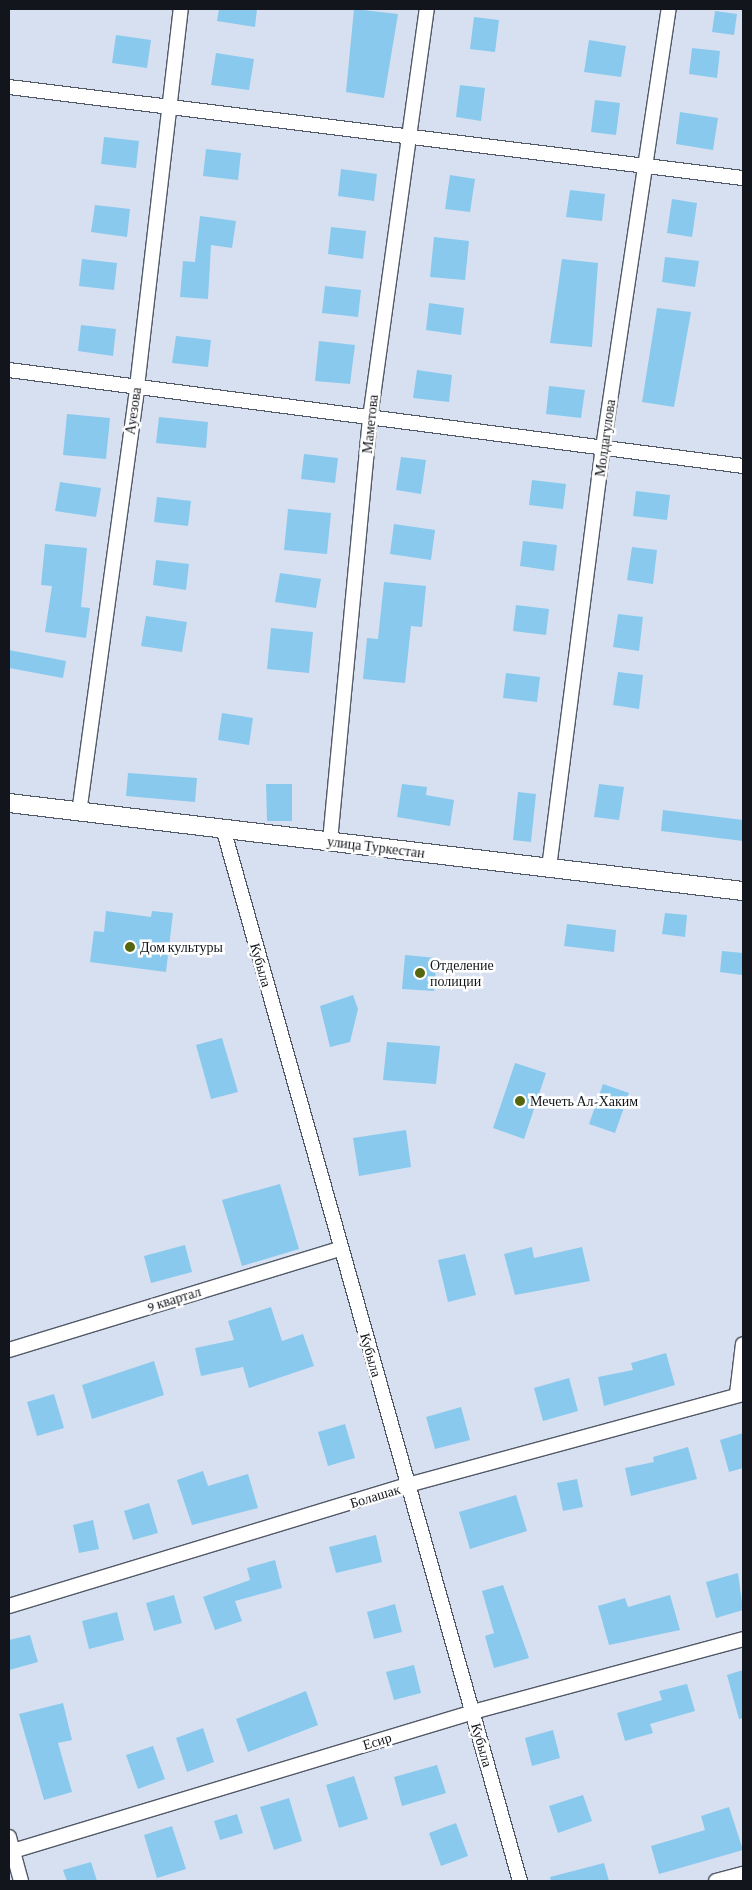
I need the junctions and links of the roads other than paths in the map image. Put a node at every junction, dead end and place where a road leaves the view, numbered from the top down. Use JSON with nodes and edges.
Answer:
{"nodes":[{"id":1,"x":182,"y":9,"type":"edge"},
{"id":2,"x":427,"y":9,"type":"edge"},
{"id":3,"x":669,"y":9,"type":"edge"},
{"id":4,"x":9,"y":87,"type":"edge"},
{"id":5,"x":167,"y":107,"type":"junction"},
{"id":6,"x":407,"y":136,"type":"junction"},
{"id":7,"x":644,"y":166,"type":"junction"},
{"id":8,"x":743,"y":178,"type":"edge"},
{"id":9,"x":9,"y":370,"type":"edge"},
{"id":10,"x":137,"y":387,"type":"junction"},
{"id":11,"x":370,"y":418,"type":"junction"},
{"id":12,"x":603,"y":448,"type":"junction"},
{"id":13,"x":743,"y":466,"type":"edge"},
{"id":14,"x":9,"y":803,"type":"edge"},
{"id":15,"x":78,"y":812,"type":"junction"},
{"id":16,"x":223,"y":828,"type":"junction"},
{"id":17,"x":330,"y":841,"type":"junction"},
{"id":18,"x":549,"y":868,"type":"junction"},
{"id":19,"x":743,"y":892,"type":"edge"},
{"id":20,"x":340,"y":1249,"type":"junction"},
{"id":21,"x":743,"y":1344,"type":"edge"},
{"id":22,"x":9,"y":1350,"type":"edge"},
{"id":23,"x":740,"y":1394,"type":"edge"},
{"id":24,"x":408,"y":1486,"type":"junction"},
{"id":25,"x":9,"y":1606,"type":"edge"},
{"id":26,"x":743,"y":1639,"type":"edge"},
{"id":27,"x":472,"y":1712,"type":"junction"},
{"id":28,"x":9,"y":1837,"type":"edge"},
{"id":29,"x":13,"y":1851,"type":"junction"},
{"id":30,"x":743,"y":1874,"type":"edge"},
{"id":31,"x":21,"y":1881,"type":"edge"},
{"id":32,"x":520,"y":1881,"type":"edge"},
{"id":33,"x":716,"y":1881,"type":"edge"}],
"edges":[{"from":1,"to":5,"type":"street","name":"Ауезова"},
{"from":2,"to":6,"type":"street","name":"Маметова"},
{"from":3,"to":7,"type":"street","name":"Молдагулова"},
{"from":4,"to":5,"type":"street"},
{"from":5,"to":6,"type":"street"},
{"from":5,"to":10,"type":"street","name":"Ауезова"},
{"from":6,"to":7,"type":"street"},
{"from":6,"to":11,"type":"street","name":"Маметова"},
{"from":7,"to":8,"type":"street"},
{"from":7,"to":12,"type":"street","name":"Молдагулова"},
{"from":9,"to":10,"type":"street"},
{"from":10,"to":11,"type":"street"},
{"from":10,"to":15,"type":"street","name":"Ауезова"},
{"from":11,"to":12,"type":"street"},
{"from":11,"to":17,"type":"street","name":"Маметова"},
{"from":12,"to":13,"type":"street"},
{"from":12,"to":18,"type":"street","name":"Молдагулова"},
{"from":14,"to":15,"type":"street","name":"улица Туркестан"},
{"from":15,"to":16,"type":"street","name":"улица Туркестан"},
{"from":16,"to":17,"type":"street","name":"улица Туркестан"},
{"from":16,"to":20,"type":"street","name":"Кубыла"},
{"from":17,"to":18,"type":"street","name":"улица Туркестан"},
{"from":18,"to":19,"type":"street","name":"улица Туркестан"},
{"from":20,"to":22,"type":"street","name":"9 квартал"},
{"from":20,"to":24,"type":"street","name":"Кубыла"},
{"from":21,"to":23,"type":"street"},
{"from":23,"to":24,"type":"street","name":"Болашак"},
{"from":24,"to":25,"type":"street","name":"Болашак"},
{"from":24,"to":27,"type":"street","name":"Кубыла"},
{"from":26,"to":27,"type":"street","name":"Есир"},
{"from":27,"to":29,"type":"street","name":"Есир"},
{"from":27,"to":32,"type":"street","name":"Кубыла"},
{"from":28,"to":29,"type":"street"},
{"from":29,"to":31,"type":"street"},
{"from":30,"to":33,"type":"street"}]}
